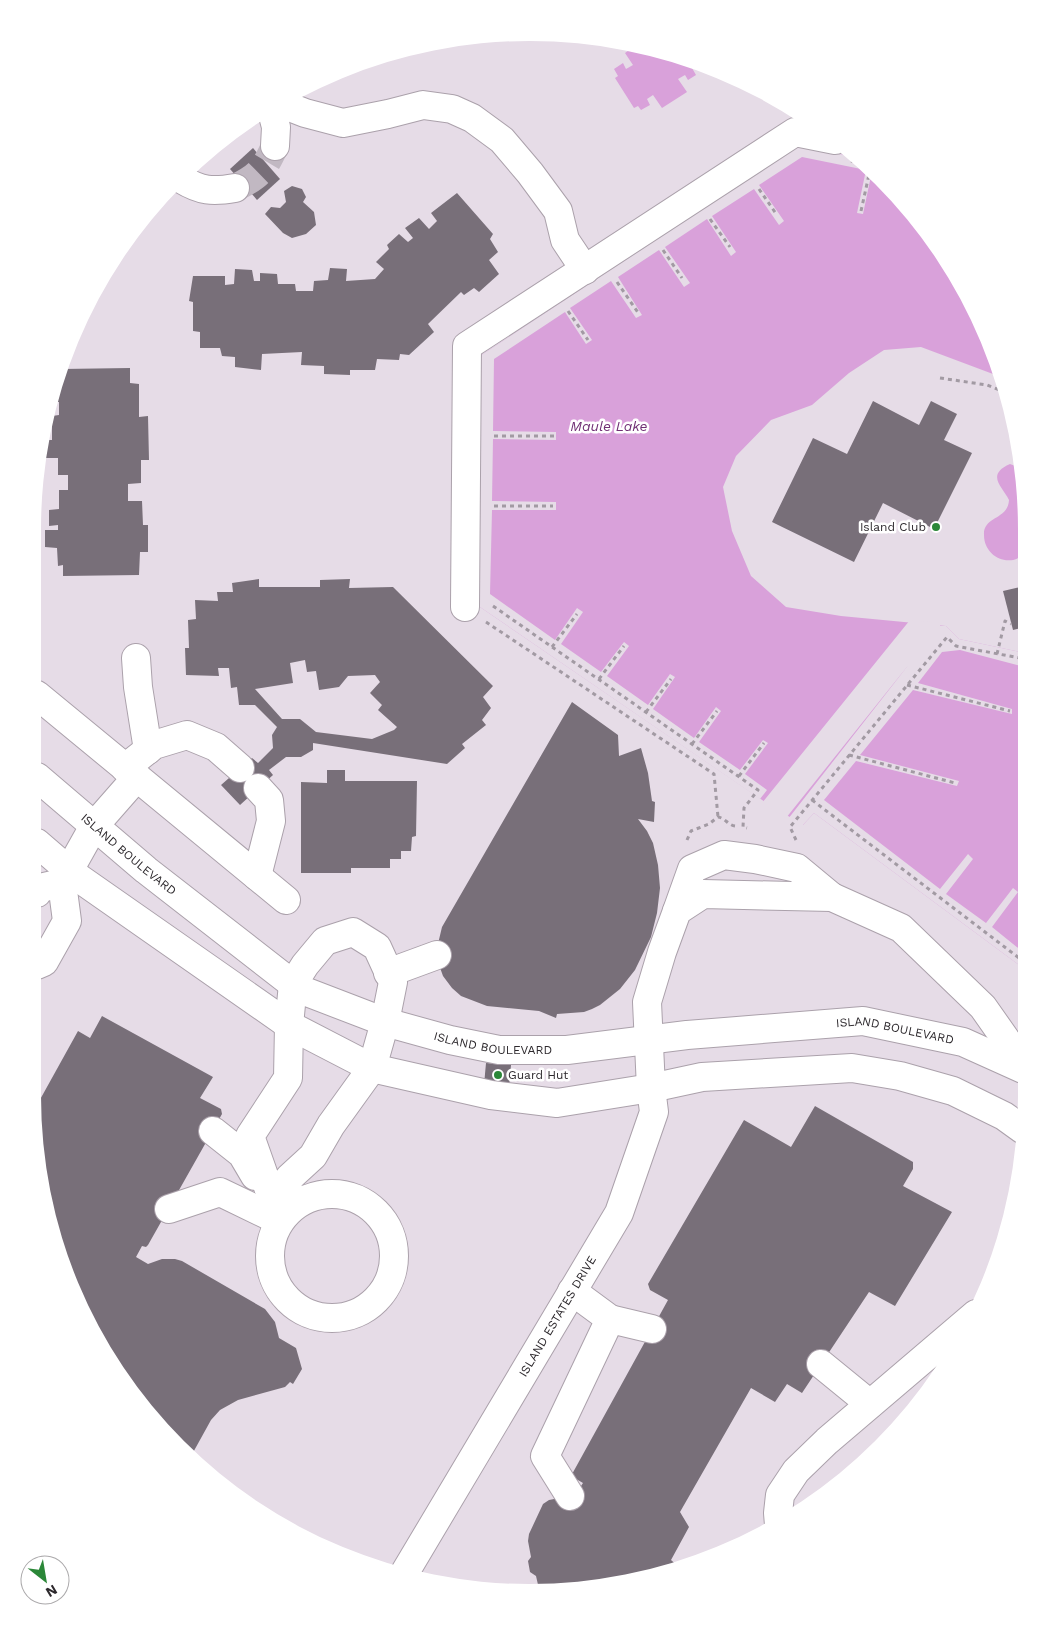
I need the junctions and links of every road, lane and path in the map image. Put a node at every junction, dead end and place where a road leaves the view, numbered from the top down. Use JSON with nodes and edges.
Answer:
{"nodes":[{"id":1,"x":287,"y":106,"type":"edge"},
{"id":2,"x":273,"y":114,"type":"edge"},
{"id":3,"x":275,"y":146,"type":"tunnel mouth"},
{"id":4,"x":834,"y":148,"type":"edge"},
{"id":5,"x":868,"y":178,"type":"edge"},
{"id":6,"x":186,"y":182,"type":"edge"},
{"id":7,"x":754,"y":182,"type":"dead end"},
{"id":8,"x":235,"y":188,"type":"tunnel mouth"},
{"id":9,"x":861,"y":211,"type":"dead end"},
{"id":10,"x":707,"y":214,"type":"dead end"},
{"id":11,"x":777,"y":215,"type":"dead end"},
{"id":12,"x":659,"y":244,"type":"dead end"},
{"id":13,"x":730,"y":247,"type":"dead end"},
{"id":14,"x":585,"y":270,"type":"junction"},
{"id":15,"x":612,"y":275,"type":"dead end"},
{"id":16,"x":682,"y":278,"type":"dead end"},
{"id":17,"x":565,"y":306,"type":"dead end"},
{"id":18,"x":639,"y":314,"type":"dead end"},
{"id":19,"x":588,"y":340,"type":"dead end"},
{"id":20,"x":940,"y":378,"type":"dead end"},
{"id":21,"x":997,"y":389,"type":"edge"},
{"id":22,"x":486,"y":436,"type":"dead end"},
{"id":23,"x":554,"y":436,"type":"dead end"},
{"id":24,"x":485,"y":506,"type":"dead end"},
{"id":25,"x":553,"y":506,"type":"dead end"},
{"id":26,"x":478,"y":606,"type":"junction"},
{"id":27,"x":577,"y":614,"type":"dead end"},
{"id":28,"x":1011,"y":624,"type":"dead end"},
{"id":29,"x":624,"y":646,"type":"dead end"},
{"id":30,"x":552,"y":647,"type":"junction"},
{"id":31,"x":997,"y":654,"type":"junction"},
{"id":32,"x":145,"y":657,"type":"dead end"},
{"id":33,"x":1018,"y":658,"type":"edge"},
{"id":34,"x":599,"y":679,"type":"junction"},
{"id":35,"x":671,"y":679,"type":"dead end"},
{"id":36,"x":907,"y":685,"type":"junction"},
{"id":37,"x":41,"y":698,"type":"edge"},
{"id":38,"x":1010,"y":710,"type":"dead end"},
{"id":39,"x":717,"y":711,"type":"dead end"},
{"id":40,"x":646,"y":712,"type":"junction"},
{"id":41,"x":764,"y":743,"type":"dead end"},
{"id":42,"x":692,"y":744,"type":"junction"},
{"id":43,"x":157,"y":746,"type":"junction"},
{"id":44,"x":849,"y":755,"type":"junction"},
{"id":45,"x":240,"y":768,"type":"dead end"},
{"id":46,"x":131,"y":772,"type":"junction"},
{"id":47,"x":739,"y":776,"type":"junction"},
{"id":48,"x":41,"y":780,"type":"edge"},
{"id":49,"x":955,"y":783,"type":"dead end"},
{"id":50,"x":258,"y":788,"type":"dead end"},
{"id":51,"x":812,"y":800,"type":"junction"},
{"id":52,"x":718,"y":817,"type":"dead end"},
{"id":53,"x":94,"y":826,"type":"junction"},
{"id":54,"x":748,"y":829,"type":"dead end"},
{"id":55,"x":795,"y":838,"type":"dead end"},
{"id":56,"x":41,"y":848,"type":"edge"},
{"id":57,"x":257,"y":876,"type":"junction"},
{"id":58,"x":65,"y":877,"type":"junction"},
{"id":59,"x":41,"y":888,"type":"edge"},
{"id":60,"x":832,"y":897,"type":"junction"},
{"id":61,"x":286,"y":900,"type":"dead end"},
{"id":62,"x":676,"y":911,"type":"junction"},
{"id":63,"x":437,"y":955,"type":"dead end"},
{"id":64,"x":1018,"y":957,"type":"edge"},
{"id":65,"x":41,"y":963,"type":"edge"},
{"id":66,"x":388,"y":972,"type":"junction"},
{"id":67,"x":293,"y":984,"type":"junction"},
{"id":68,"x":385,"y":1022,"type":"junction"},
{"id":69,"x":289,"y":1025,"type":"junction"},
{"id":70,"x":649,"y":1039,"type":"junction"},
{"id":71,"x":1018,"y":1057,"type":"edge"},
{"id":72,"x":1018,"y":1067,"type":"edge"},
{"id":73,"x":372,"y":1068,"type":"junction"},
{"id":74,"x":651,"y":1088,"type":"junction"},
{"id":75,"x":1017,"y":1125,"type":"edge"},
{"id":76,"x":213,"y":1131,"type":"dead end"},
{"id":77,"x":169,"y":1209,"type":"dead end"},
{"id":78,"x":280,"y":1221,"type":"junction"},
{"id":79,"x":572,"y":1291,"type":"junction"},
{"id":80,"x":610,"y":1319,"type":"junction"},
{"id":81,"x":652,"y":1329,"type":"dead end"},
{"id":82,"x":957,"y":1330,"type":"edge"},
{"id":83,"x":821,"y":1364,"type":"dead end"},
{"id":84,"x":870,"y":1404,"type":"junction"},
{"id":85,"x":570,"y":1496,"type":"dead end"},
{"id":86,"x":778,"y":1515,"type":"edge"},
{"id":87,"x":408,"y":1568,"type":"edge"}],
"edges":[{"from":1,"to":14,"type":"street"},
{"from":2,"to":3,"type":"street"},
{"from":4,"to":14,"type":"street"},
{"from":5,"to":9,"type":"path"},
{"from":6,"to":8,"type":"street"},
{"from":7,"to":11,"type":"path"},
{"from":10,"to":13,"type":"path"},
{"from":12,"to":16,"type":"path"},
{"from":14,"to":26,"type":"street"},
{"from":15,"to":18,"type":"path"},
{"from":17,"to":19,"type":"path"},
{"from":20,"to":21,"type":"path"},
{"from":22,"to":23,"type":"path"},
{"from":24,"to":25,"type":"path"},
{"from":26,"to":30,"type":"path"},
{"from":26,"to":52,"type":"path"},
{"from":27,"to":30,"type":"path"},
{"from":28,"to":31,"type":"path"},
{"from":29,"to":34,"type":"path"},
{"from":30,"to":34,"type":"path"},
{"from":31,"to":33,"type":"path"},
{"from":31,"to":36,"type":"path"},
{"from":32,"to":43,"type":"street"},
{"from":34,"to":40,"type":"path"},
{"from":35,"to":40,"type":"path"},
{"from":36,"to":38,"type":"path"},
{"from":36,"to":44,"type":"path"},
{"from":37,"to":46,"type":"street"},
{"from":39,"to":42,"type":"path"},
{"from":40,"to":42,"type":"path"},
{"from":41,"to":47,"type":"path"},
{"from":42,"to":47,"type":"path"},
{"from":43,"to":45,"type":"street"},
{"from":43,"to":46,"type":"street"},
{"from":44,"to":49,"type":"path"},
{"from":44,"to":51,"type":"path"},
{"from":46,"to":53,"type":"street"},
{"from":46,"to":57,"type":"street"},
{"from":47,"to":54,"type":"path"},
{"from":48,"to":53,"type":"street","name":"ISLAND BOULEVARD"},
{"from":50,"to":57,"type":"street"},
{"from":51,"to":55,"type":"path"},
{"from":51,"to":64,"type":"path"},
{"from":53,"to":58,"type":"street"},
{"from":53,"to":67,"type":"street","name":"ISLAND BOULEVARD"},
{"from":56,"to":58,"type":"street"},
{"from":57,"to":61,"type":"street"},
{"from":58,"to":59,"type":"street"},
{"from":58,"to":65,"type":"street"},
{"from":58,"to":69,"type":"street"},
{"from":60,"to":62,"type":"street"},
{"from":60,"to":62,"type":"street","name":"ISLAND ESTATES DRIVE"},
{"from":60,"to":71,"type":"street"},
{"from":62,"to":70,"type":"street","name":"ISLAND ESTATES DRIVE"},
{"from":63,"to":66,"type":"street"},
{"from":66,"to":67,"type":"street"},
{"from":66,"to":68,"type":"street"},
{"from":67,"to":68,"type":"street","name":"ISLAND BOULEVARD"},
{"from":67,"to":69,"type":"street"},
{"from":68,"to":70,"type":"street","name":"ISLAND BOULEVARD"},
{"from":68,"to":73,"type":"street"},
{"from":69,"to":73,"type":"street"},
{"from":69,"to":78,"type":"street"},
{"from":70,"to":72,"type":"street","name":"ISLAND BOULEVARD"},
{"from":70,"to":74,"type":"street","name":"ISLAND ESTATES DRIVE"},
{"from":73,"to":74,"type":"street"},
{"from":73,"to":78,"type":"street"},
{"from":74,"to":75,"type":"street"},
{"from":74,"to":79,"type":"street","name":"ISLAND ESTATES DRIVE"},
{"from":76,"to":78,"type":"street"},
{"from":77,"to":78,"type":"street"},
{"from":78,"to":78,"type":"street"},
{"from":79,"to":80,"type":"street"},
{"from":79,"to":87,"type":"street","name":"ISLAND ESTATES DRIVE"},
{"from":80,"to":81,"type":"street"},
{"from":80,"to":85,"type":"street"},
{"from":82,"to":84,"type":"street"},
{"from":83,"to":84,"type":"street"},
{"from":84,"to":86,"type":"street"}]}
